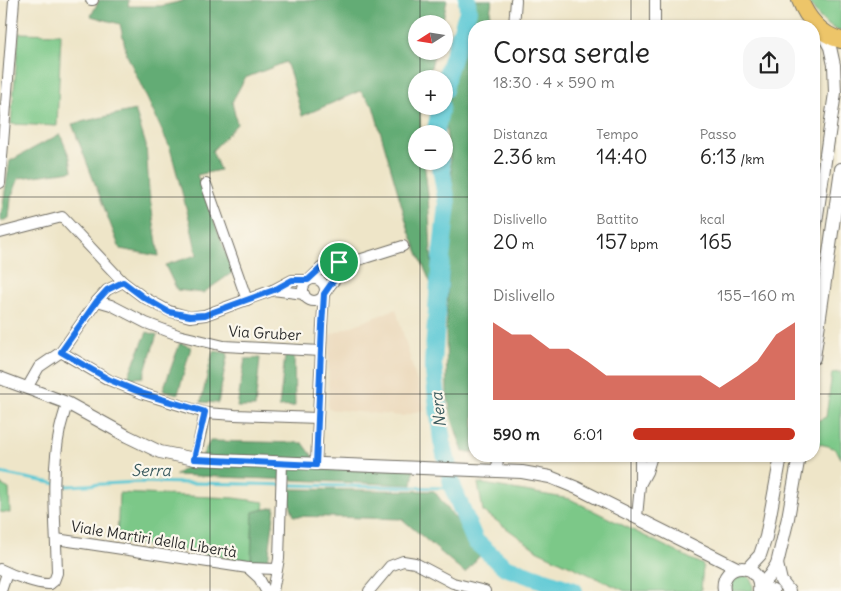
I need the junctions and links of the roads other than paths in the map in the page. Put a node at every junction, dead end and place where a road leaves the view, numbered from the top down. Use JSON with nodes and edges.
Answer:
{"nodes":[{"id":1,"x":14,"y":0,"type":"edge"},
{"id":2,"x":516,"y":0,"type":"edge"},
{"id":3,"x":655,"y":0,"type":"edge"},
{"id":4,"x":800,"y":4,"type":"edge"},
{"id":5,"x":514,"y":20,"type":"edge"},
{"id":6,"x":655,"y":20,"type":"edge"},
{"id":7,"x":811,"y":20,"type":"edge"},
{"id":8,"x":820,"y":29,"type":"joint"},
{"id":9,"x":841,"y":40,"type":"edge"},
{"id":10,"x":4,"y":86,"type":"edge"},
{"id":11,"x":841,"y":170,"type":"edge"},
{"id":12,"x":0,"y":182,"type":"edge"},
{"id":13,"x":206,"y":184,"type":"dead end"},
{"id":14,"x":820,"y":195,"type":"edge"},
{"id":15,"x":0,"y":233,"type":"edge"},
{"id":16,"x":403,"y":246,"type":"dead end"},
{"id":17,"x":349,"y":263,"type":"junction"},
{"id":18,"x":308,"y":280,"type":"junction"},
{"id":19,"x":123,"y":282,"type":"junction"},
{"id":20,"x":274,"y":290,"type":"junction"},
{"id":21,"x":324,"y":294,"type":"junction"},
{"id":22,"x":305,"y":297,"type":"junction"},
{"id":23,"x":247,"y":300,"type":"junction"},
{"id":24,"x":97,"y":301,"type":"junction"},
{"id":25,"x":111,"y":306,"type":"junction"},
{"id":26,"x":820,"y":316,"type":"edge"},
{"id":27,"x":322,"y":326,"type":"junction"},
{"id":28,"x":321,"y":351,"type":"junction"},
{"id":29,"x":61,"y":352,"type":"junction"},
{"id":30,"x":0,"y":378,"type":"edge"},
{"id":31,"x":27,"y":388,"type":"junction"},
{"id":32,"x":67,"y":403,"type":"junction"},
{"id":33,"x":205,"y":412,"type":"junction"},
{"id":34,"x":318,"y":418,"type":"junction"},
{"id":35,"x":194,"y":459,"type":"junction"},
{"id":36,"x":496,"y":462,"type":"edge"},
{"id":37,"x":640,"y":462,"type":"edge"},
{"id":38,"x":650,"y":462,"type":"edge"},
{"id":39,"x":780,"y":462,"type":"edge"},
{"id":40,"x":798,"y":462,"type":"edge"},
{"id":41,"x":316,"y":465,"type":"junction"},
{"id":42,"x":281,"y":470,"type":"junction"},
{"id":43,"x":493,"y":471,"type":"junction"},
{"id":44,"x":640,"y":485,"type":"junction"},
{"id":45,"x":637,"y":517,"type":"junction"},
{"id":46,"x":56,"y":539,"type":"junction"},
{"id":47,"x":699,"y":549,"type":"junction"},
{"id":48,"x":777,"y":564,"type":"junction"},
{"id":49,"x":248,"y":568,"type":"junction"},
{"id":50,"x":742,"y":568,"type":"junction"},
{"id":51,"x":277,"y":569,"type":"junction"},
{"id":52,"x":4,"y":571,"type":"edge"},
{"id":53,"x":723,"y":587,"type":"edge"},
{"id":54,"x":52,"y":588,"type":"edge"},
{"id":55,"x":759,"y":588,"type":"edge"},
{"id":56,"x":1,"y":591,"type":"edge"},
{"id":57,"x":266,"y":591,"type":"edge"},
{"id":58,"x":273,"y":591,"type":"edge"},
{"id":59,"x":369,"y":591,"type":"edge"},
{"id":60,"x":485,"y":591,"type":"edge"},
{"id":61,"x":773,"y":591,"type":"edge"},
{"id":62,"x":789,"y":591,"type":"edge"}],
"edges":[{"from":1,"to":10,"type":"street"},
{"from":2,"to":5,"type":"street"},
{"from":3,"to":6,"type":"street"},
{"from":4,"to":7,"type":"main road"},
{"from":8,"to":9,"type":"main road"},
{"from":8,"to":14,"type":"street"},
{"from":10,"to":12,"type":"street"},
{"from":11,"to":26,"type":"street"},
{"from":13,"to":23,"type":"street"},
{"from":15,"to":19,"type":"street"},
{"from":16,"to":17,"type":"street"},
{"from":17,"to":18,"type":"street"},
{"from":17,"to":21,"type":"street"},
{"from":18,"to":20,"type":"street"},
{"from":18,"to":21,"type":"street"},
{"from":18,"to":22,"type":"street"},
{"from":19,"to":23,"type":"street"},
{"from":19,"to":24,"type":"street"},
{"from":19,"to":25,"type":"street"},
{"from":20,"to":22,"type":"street"},
{"from":20,"to":23,"type":"street"},
{"from":21,"to":22,"type":"street"},
{"from":21,"to":27,"type":"street"},
{"from":22,"to":27,"type":"street"},
{"from":24,"to":25,"type":"street","name":"Via Gruber"},
{"from":24,"to":29,"type":"street"},
{"from":25,"to":28,"type":"street","name":"Via Gruber"},
{"from":27,"to":28,"type":"street"},
{"from":28,"to":34,"type":"street"},
{"from":29,"to":31,"type":"street"},
{"from":29,"to":33,"type":"street"},
{"from":30,"to":31,"type":"street"},
{"from":31,"to":32,"type":"street"},
{"from":32,"to":35,"type":"street"},
{"from":32,"to":46,"type":"street"},
{"from":33,"to":34,"type":"street"},
{"from":33,"to":35,"type":"street"},
{"from":34,"to":41,"type":"street"},
{"from":35,"to":42,"type":"street"},
{"from":36,"to":43,"type":"street"},
{"from":37,"to":44,"type":"street"},
{"from":38,"to":44,"type":"street"},
{"from":39,"to":50,"type":"street"},
{"from":40,"to":48,"type":"street"},
{"from":41,"to":42,"type":"street"},
{"from":41,"to":43,"type":"street"},
{"from":42,"to":51,"type":"street"},
{"from":43,"to":45,"type":"street"},
{"from":44,"to":45,"type":"street"},
{"from":45,"to":47,"type":"street"},
{"from":46,"to":49,"type":"street","name":"Viale Martiri della Libertà"},
{"from":46,"to":54,"type":"street"},
{"from":47,"to":50,"type":"street"},
{"from":47,"to":53,"type":"street"},
{"from":48,"to":55,"type":"street"},
{"from":48,"to":62,"type":"street"},
{"from":49,"to":51,"type":"street","name":"Viale Martiri della Libertà"},
{"from":49,"to":57,"type":"street","name":"Viale Martiri della Libertà"},
{"from":50,"to":53,"type":"street"},
{"from":50,"to":55,"type":"street"},
{"from":51,"to":58,"type":"street"},
{"from":52,"to":54,"type":"street"},
{"from":52,"to":56,"type":"street"},
{"from":55,"to":61,"type":"street"},
{"from":59,"to":60,"type":"street"}]}
